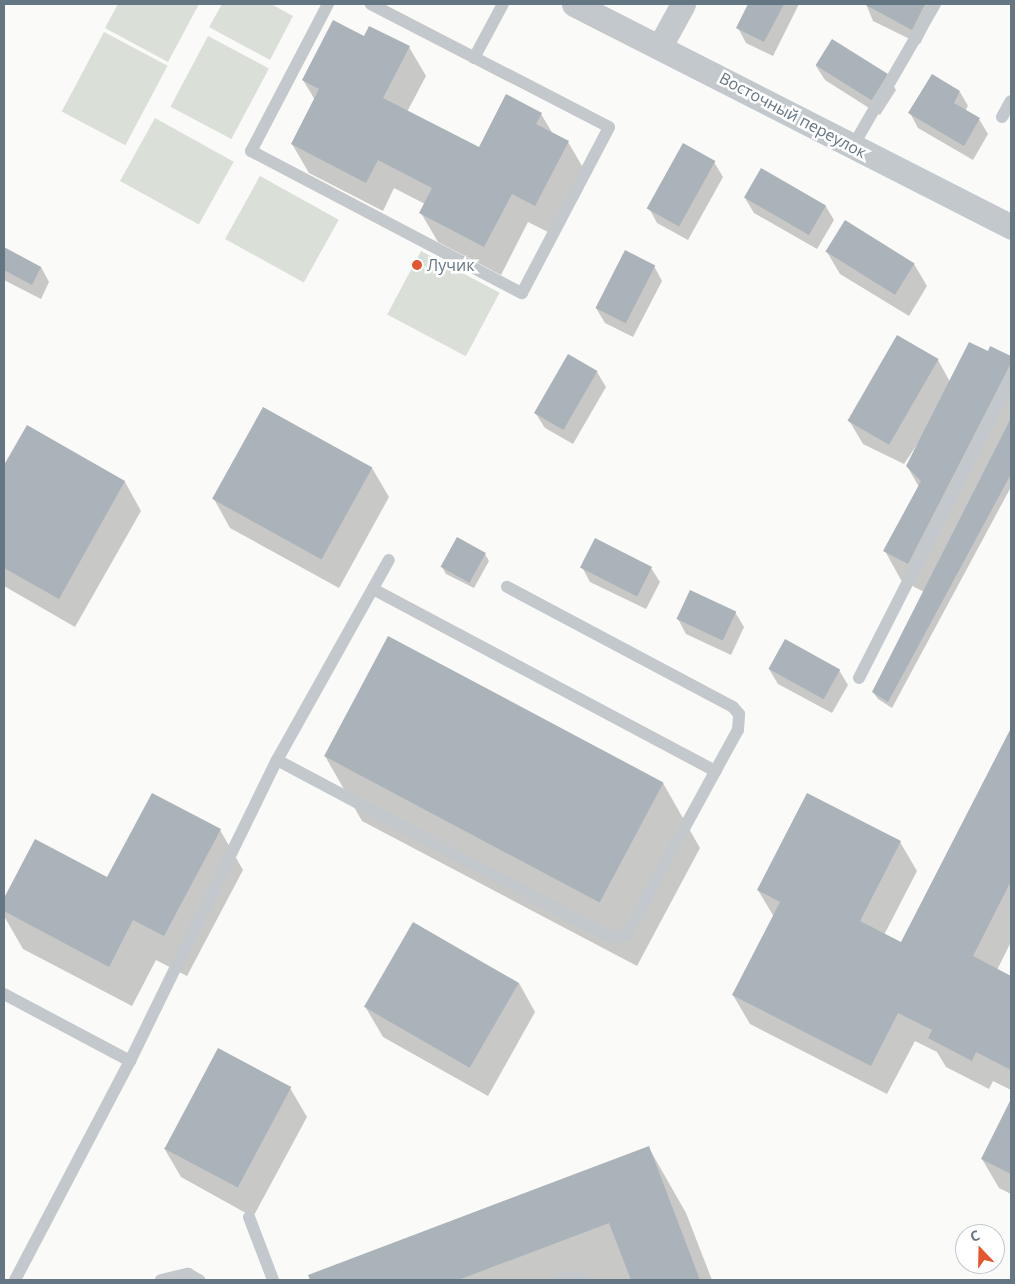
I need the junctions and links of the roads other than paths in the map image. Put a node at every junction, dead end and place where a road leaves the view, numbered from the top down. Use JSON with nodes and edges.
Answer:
{"nodes":[{"id":1,"x":328,"y":4,"type":"edge"},
{"id":2,"x":371,"y":4,"type":"edge"},
{"id":3,"x":503,"y":4,"type":"edge"},
{"id":4,"x":574,"y":4,"type":"edge"},
{"id":5,"x":683,"y":4,"type":"edge"},
{"id":6,"x":935,"y":4,"type":"edge"},
{"id":7,"x":660,"y":46,"type":"junction"},
{"id":8,"x":474,"y":58,"type":"junction"},
{"id":9,"x":1011,"y":100,"type":"edge"},
{"id":10,"x":1002,"y":117,"type":"dead end"},
{"id":11,"x":853,"y":146,"type":"junction"},
{"id":12,"x":1011,"y":227,"type":"edge"},
{"id":13,"x":1011,"y":379,"type":"edge"},
{"id":14,"x":389,"y":560,"type":"dead end"},
{"id":15,"x":507,"y":588,"type":"dead end"},
{"id":16,"x":373,"y":589,"type":"junction"},
{"id":17,"x":858,"y":678,"type":"dead end"},
{"id":18,"x":277,"y":760,"type":"junction"},
{"id":19,"x":716,"y":771,"type":"junction"},
{"id":20,"x":4,"y":994,"type":"edge"},
{"id":21,"x":130,"y":1061,"type":"junction"},
{"id":22,"x":250,"y":1217,"type":"dead end"},
{"id":23,"x":15,"y":1280,"type":"edge"},
{"id":24,"x":161,"y":1280,"type":"edge"},
{"id":25,"x":199,"y":1280,"type":"edge"},
{"id":26,"x":273,"y":1280,"type":"edge"},
{"id":27,"x":558,"y":1280,"type":"edge"},
{"id":28,"x":585,"y":1280,"type":"edge"}],
"edges":[{"from":1,"to":8,"type":"lane"},
{"from":2,"to":8,"type":"lane"},
{"from":3,"to":8,"type":"lane"},
{"from":4,"to":7,"type":"street","name":"Восточный переулок"},
{"from":5,"to":7,"type":"street"},
{"from":6,"to":11,"type":"lane"},
{"from":7,"to":11,"type":"street","name":"Восточный переулок"},
{"from":9,"to":10,"type":"lane"},
{"from":11,"to":12,"type":"street","name":"Восточный переулок"},
{"from":13,"to":17,"type":"lane"},
{"from":14,"to":16,"type":"lane"},
{"from":15,"to":19,"type":"lane"},
{"from":16,"to":18,"type":"lane"},
{"from":16,"to":19,"type":"lane"},
{"from":18,"to":19,"type":"lane"},
{"from":18,"to":21,"type":"lane"},
{"from":20,"to":21,"type":"lane"},
{"from":21,"to":23,"type":"lane"},
{"from":22,"to":26,"type":"lane"},
{"from":24,"to":25,"type":"lane"},
{"from":27,"to":28,"type":"lane"}]}
